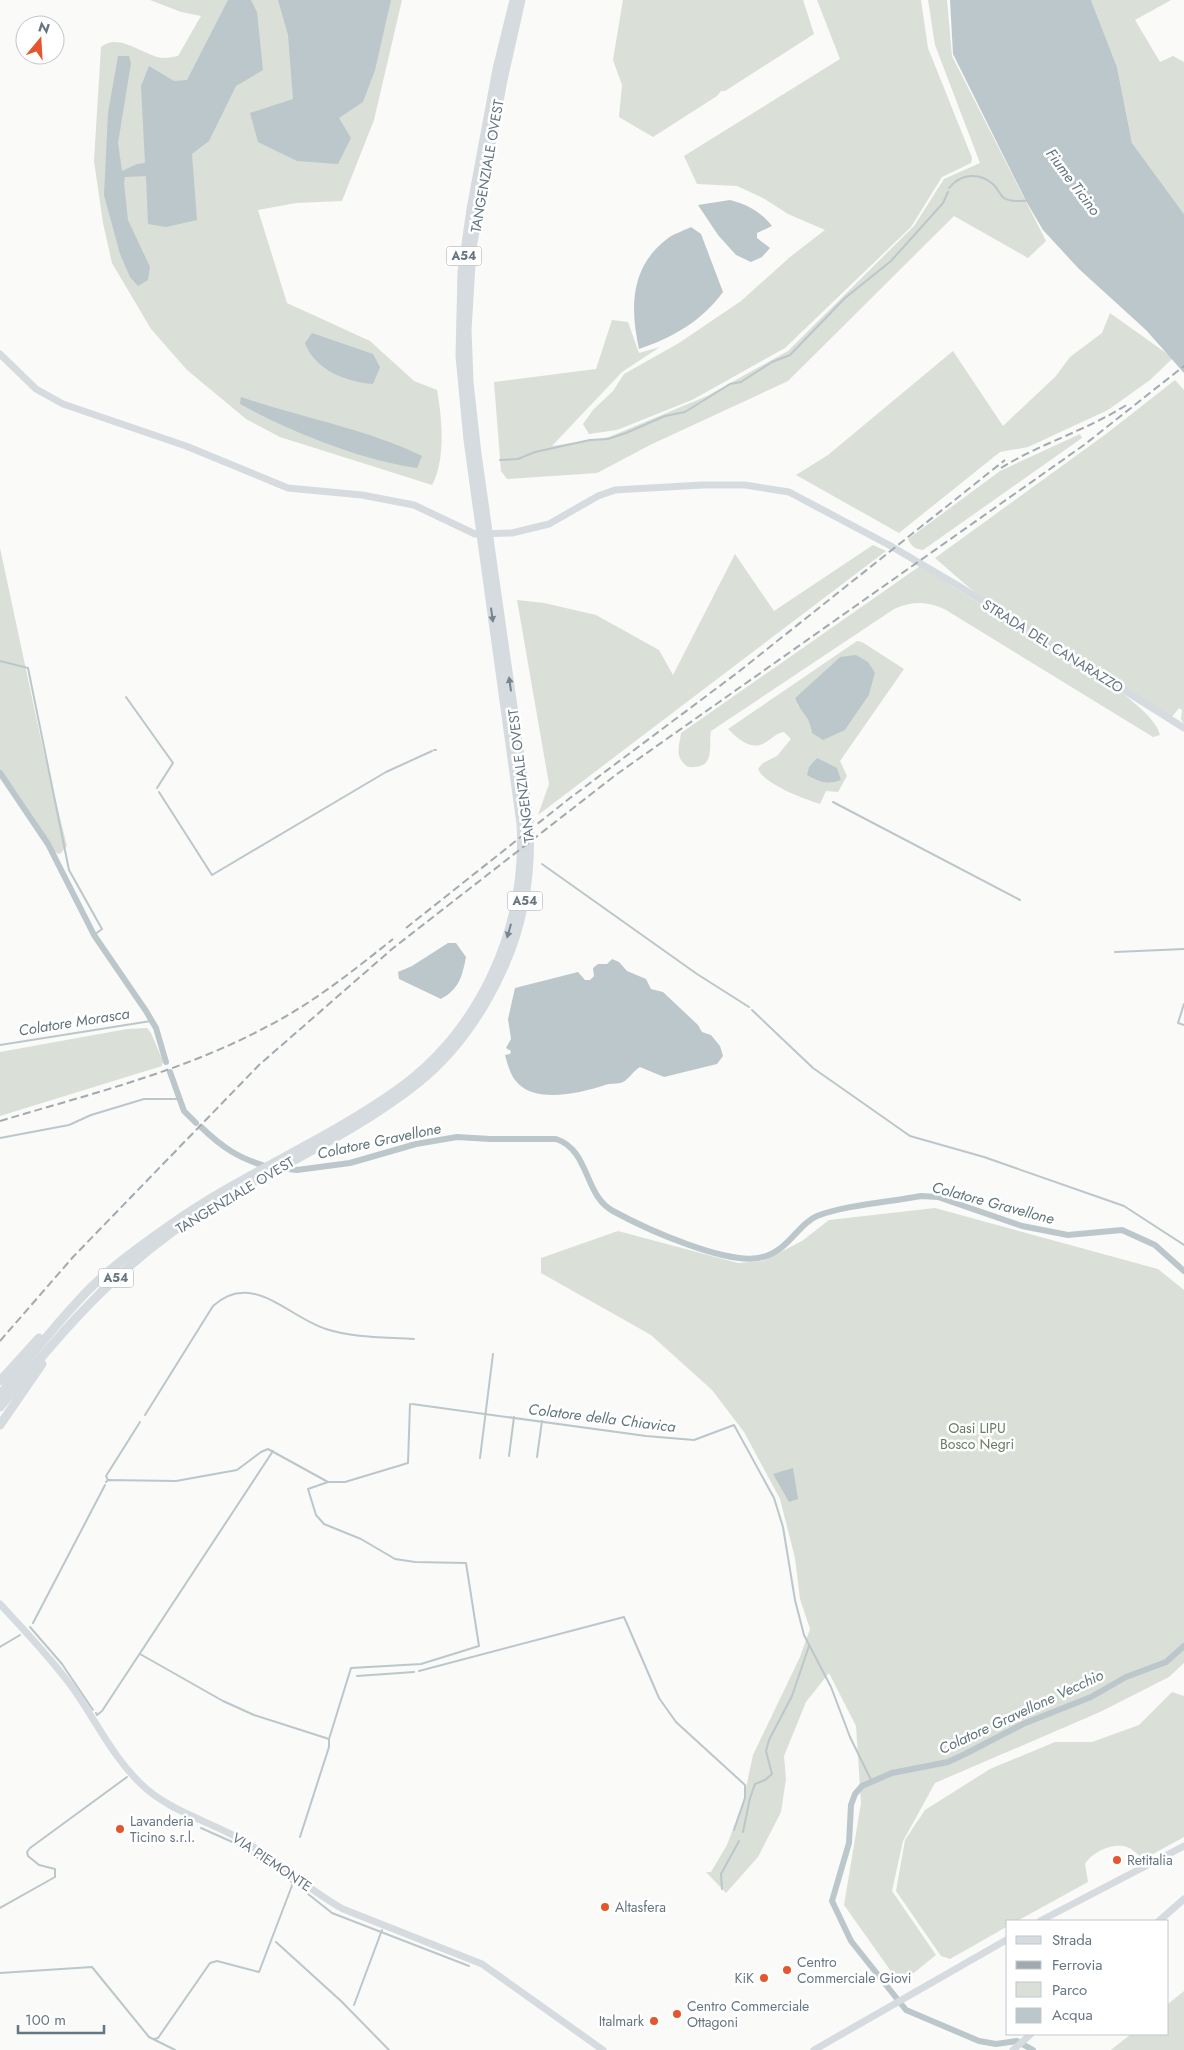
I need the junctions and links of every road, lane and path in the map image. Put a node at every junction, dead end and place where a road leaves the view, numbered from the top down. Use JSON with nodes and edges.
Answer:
{"nodes":[{"id":1,"x":514,"y":0,"type":"edge"},
{"id":2,"x":521,"y":0,"type":"edge"},
{"id":3,"x":0,"y":354,"type":"edge"},
{"id":4,"x":482,"y":515,"type":"junction"},
{"id":5,"x":1184,"y":728,"type":"edge"},
{"id":6,"x":256,"y":1178,"type":"junction"},
{"id":7,"x":79,"y":1300,"type":"junction"},
{"id":8,"x":88,"y":1304,"type":"junction"},
{"id":9,"x":0,"y":1381,"type":"edge"},
{"id":10,"x":0,"y":1395,"type":"edge"},
{"id":11,"x":0,"y":1407,"type":"edge"},
{"id":12,"x":0,"y":1425,"type":"edge"},
{"id":13,"x":0,"y":1604,"type":"edge"},
{"id":14,"x":1184,"y":1846,"type":"edge"},
{"id":15,"x":1184,"y":1899,"type":"edge"},
{"id":16,"x":1042,"y":1920,"type":"edge"},
{"id":17,"x":1160,"y":1920,"type":"edge"},
{"id":18,"x":1006,"y":1940,"type":"edge"},
{"id":19,"x":1030,"y":2035,"type":"edge"},
{"id":20,"x":603,"y":2050,"type":"edge"},
{"id":21,"x":814,"y":2050,"type":"edge"},
{"id":22,"x":1013,"y":2050,"type":"edge"}],
"edges":[{"from":1,"to":4,"type":"highway","name":"TANGENZIALE OVEST","number":"A54"},
{"from":2,"to":4,"type":"highway","name":"TANGENZIALE OVEST","number":"A54"},
{"from":3,"to":5,"type":"street","name":"STRADA DEL CANARAZZO"},
{"from":4,"to":6,"type":"highway","name":"TANGENZIALE OVEST","number":"A54"},
{"from":6,"to":7,"type":"highway","name":"TANGENZIALE OVEST","number":"A54"},
{"from":6,"to":8,"type":"highway","name":"TANGENZIALE OVEST","number":"A54"},
{"from":7,"to":9,"type":"highway"},
{"from":7,"to":10,"type":"highway","name":"TANGENZIALE OVEST","number":"A54"},
{"from":8,"to":11,"type":"highway","name":"TANGENZIALE OVEST","number":"A54"},
{"from":8,"to":12,"type":"highway"},
{"from":13,"to":20,"type":"street","name":"VIA PIEMONTE"},
{"from":14,"to":16,"type":"street"},
{"from":15,"to":17,"type":"street"},
{"from":18,"to":21,"type":"street"},
{"from":19,"to":22,"type":"street"}]}
